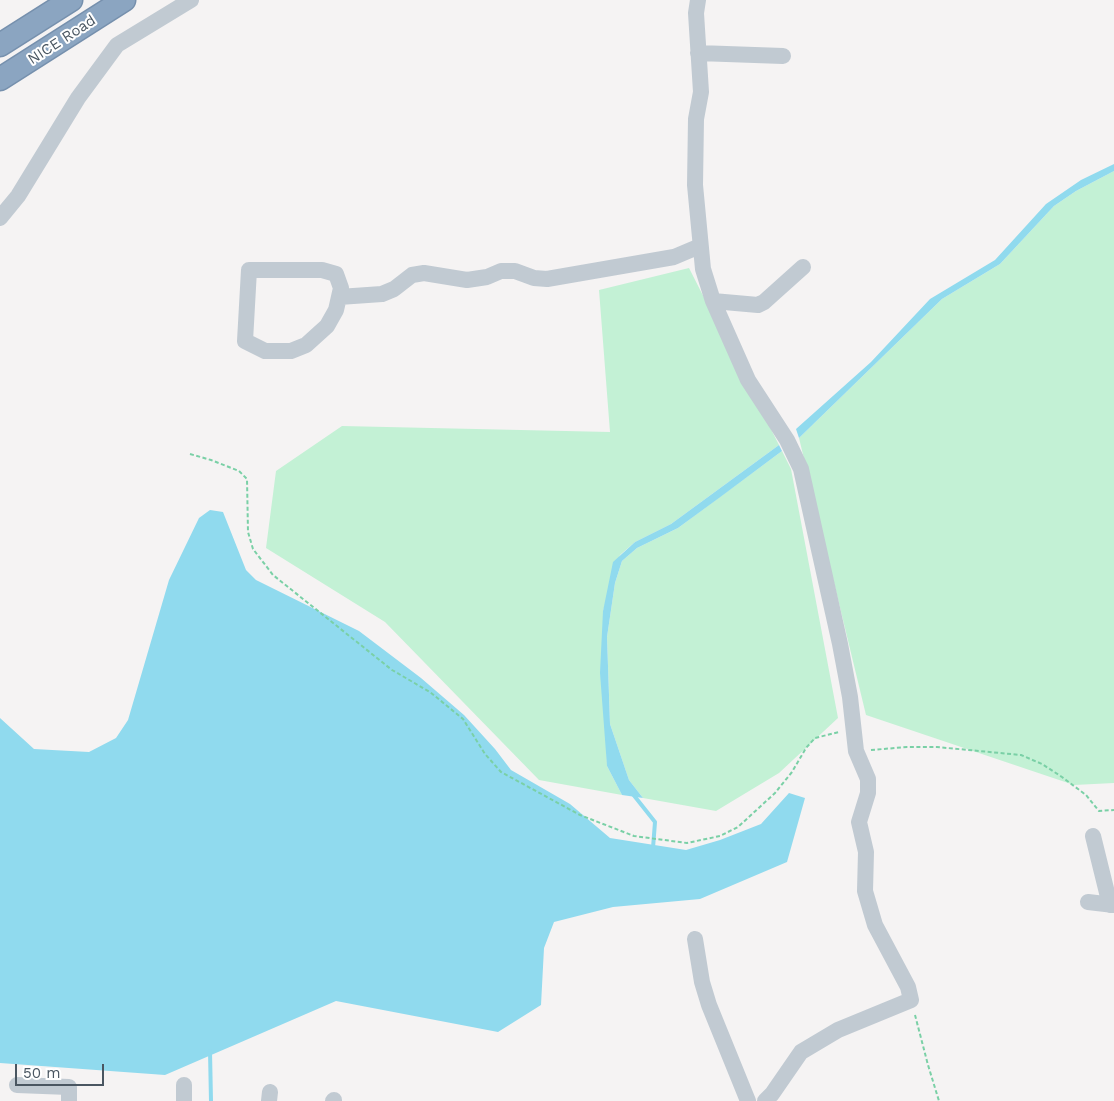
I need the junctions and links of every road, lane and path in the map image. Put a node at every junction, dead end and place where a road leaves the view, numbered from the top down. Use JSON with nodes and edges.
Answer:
{"nodes":[{"id":1,"x":71,"y":0,"type":"edge"},
{"id":2,"x":124,"y":0,"type":"edge"},
{"id":3,"x":191,"y":0,"type":"edge"},
{"id":4,"x":698,"y":0,"type":"edge"},
{"id":5,"x":0,"y":45,"type":"edge"},
{"id":6,"x":698,"y":53,"type":"junction"},
{"id":7,"x":783,"y":56,"type":"dead end"},
{"id":8,"x":0,"y":79,"type":"edge"},
{"id":9,"x":0,"y":218,"type":"edge"},
{"id":10,"x":700,"y":246,"type":"junction"},
{"id":11,"x":804,"y":267,"type":"dead end"},
{"id":12,"x":339,"y":297,"type":"junction"},
{"id":13,"x":713,"y":302,"type":"junction"},
{"id":14,"x":190,"y":454,"type":"dead end"},
{"id":15,"x":848,"y":726,"type":"junction"},
{"id":16,"x":856,"y":751,"type":"junction"},
{"id":17,"x":1114,"y":810,"type":"edge"},
{"id":18,"x":1093,"y":836,"type":"dead end"},
{"id":19,"x":1088,"y":902,"type":"dead end"},
{"id":20,"x":1112,"y":905,"type":"edge"},
{"id":21,"x":695,"y":939,"type":"dead end"},
{"id":22,"x":912,"y":1000,"type":"junction"},
{"id":23,"x":16,"y":1085,"type":"dead end"},
{"id":24,"x":69,"y":1101,"type":"edge"},
{"id":25,"x":748,"y":1101,"type":"edge"},
{"id":26,"x":766,"y":1101,"type":"edge"},
{"id":27,"x":939,"y":1101,"type":"edge"}],
"edges":[{"from":1,"to":5,"type":"highway","name":"NICE Road"},
{"from":2,"to":8,"type":"highway","name":"NICE Road"},
{"from":3,"to":9,"type":"street"},
{"from":4,"to":6,"type":"street"},
{"from":6,"to":7,"type":"street"},
{"from":6,"to":10,"type":"street"},
{"from":10,"to":12,"type":"street"},
{"from":10,"to":13,"type":"street"},
{"from":11,"to":13,"type":"street"},
{"from":12,"to":12,"type":"street"},
{"from":13,"to":15,"type":"street"},
{"from":14,"to":15,"type":"path"},
{"from":15,"to":16,"type":"street"},
{"from":16,"to":17,"type":"path"},
{"from":16,"to":22,"type":"street"},
{"from":18,"to":20,"type":"street"},
{"from":19,"to":20,"type":"street"},
{"from":21,"to":25,"type":"street"},
{"from":22,"to":26,"type":"street"},
{"from":22,"to":27,"type":"path"},
{"from":23,"to":24,"type":"street"}]}
